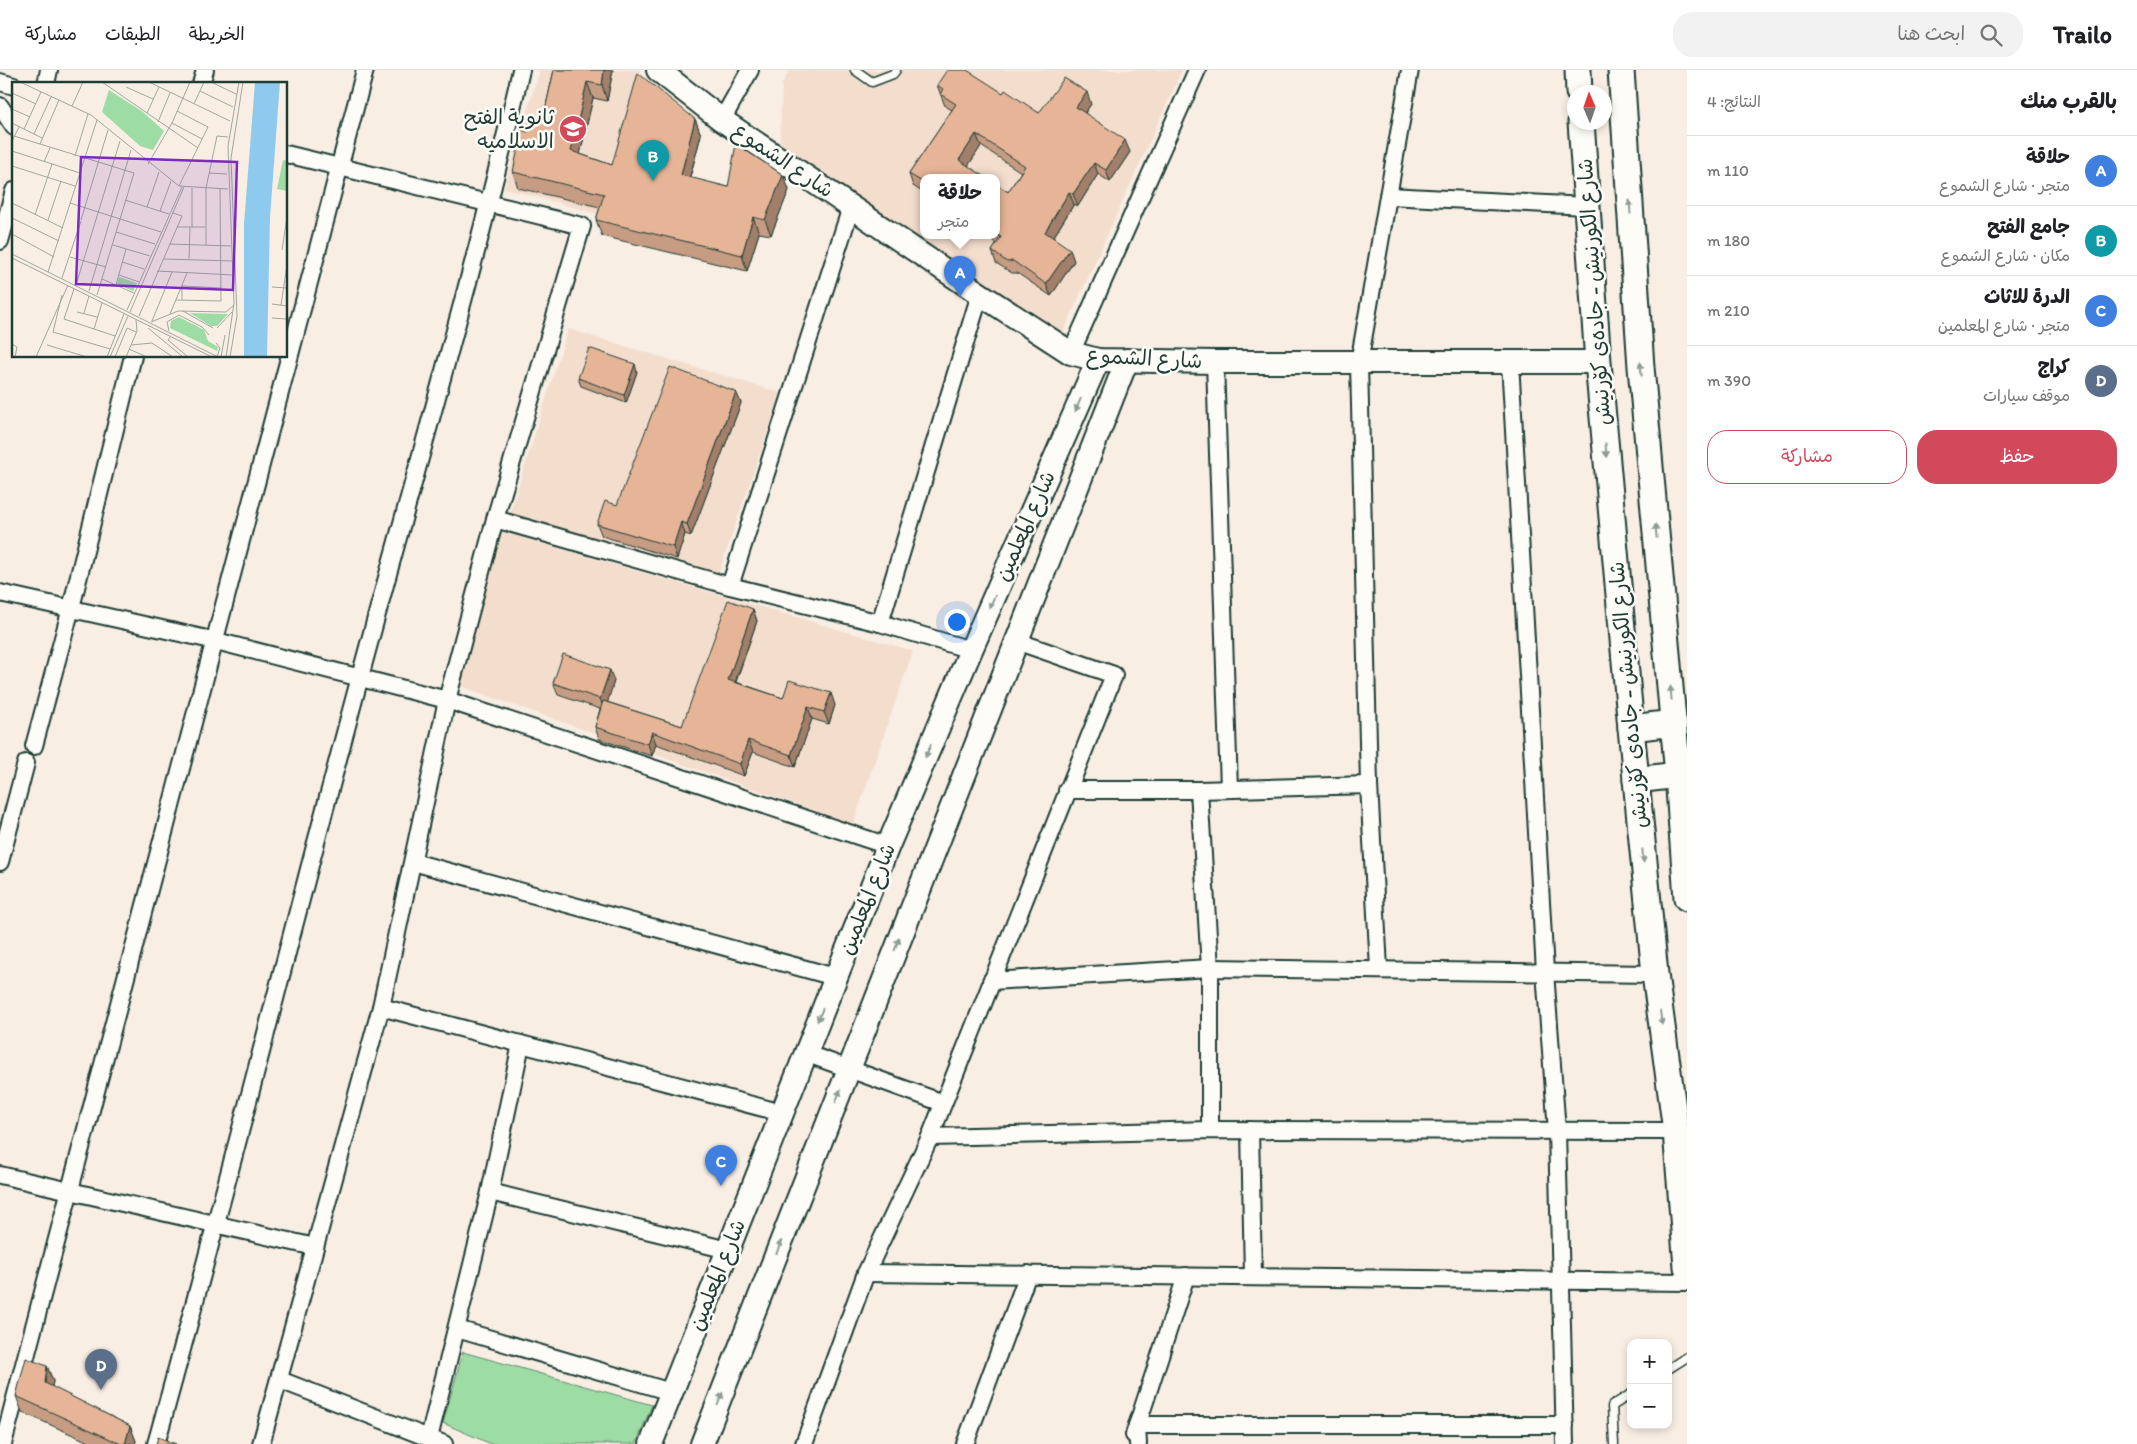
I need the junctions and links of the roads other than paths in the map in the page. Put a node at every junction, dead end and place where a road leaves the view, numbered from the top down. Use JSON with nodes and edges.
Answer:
{"nodes":[{"id":1,"x":365,"y":70,"type":"edge"},
{"id":2,"x":521,"y":70,"type":"edge"},
{"id":3,"x":658,"y":70,"type":"edge"},
{"id":4,"x":750,"y":70,"type":"edge"},
{"id":5,"x":855,"y":70,"type":"edge"},
{"id":6,"x":896,"y":70,"type":"edge"},
{"id":7,"x":1197,"y":70,"type":"edge"},
{"id":8,"x":1410,"y":70,"type":"edge"},
{"id":9,"x":1578,"y":70,"type":"edge"},
{"id":10,"x":1621,"y":70,"type":"edge"},
{"id":11,"x":1579,"y":85,"type":"edge"},
{"id":12,"x":0,"y":106,"type":"edge"},
{"id":13,"x":722,"y":120,"type":"junction"},
{"id":14,"x":12,"y":124,"type":"edge"},
{"id":15,"x":1581,"y":130,"type":"edge"},
{"id":16,"x":288,"y":155,"type":"edge"},
{"id":17,"x":338,"y":169,"type":"junction"},
{"id":18,"x":1388,"y":196,"type":"junction"},
{"id":19,"x":12,"y":199,"type":"edge"},
{"id":20,"x":490,"y":204,"type":"junction"},
{"id":21,"x":1586,"y":206,"type":"junction"},
{"id":22,"x":851,"y":207,"type":"junction"},
{"id":23,"x":0,"y":241,"type":"edge"},
{"id":24,"x":980,"y":294,"type":"junction"},
{"id":25,"x":1072,"y":353,"type":"junction"},
{"id":26,"x":132,"y":358,"type":"edge"},
{"id":27,"x":1098,"y":360,"type":"junction"},
{"id":28,"x":1127,"y":360,"type":"junction"},
{"id":29,"x":1510,"y":361,"type":"junction"},
{"id":30,"x":1215,"y":362,"type":"junction"},
{"id":31,"x":1598,"y":362,"type":"junction"},
{"id":32,"x":1359,"y":363,"type":"junction"},
{"id":33,"x":495,"y":519,"type":"junction"},
{"id":34,"x":730,"y":586,"type":"junction"},
{"id":35,"x":0,"y":593,"type":"edge"},
{"id":36,"x":71,"y":608,"type":"junction"},
{"id":37,"x":880,"y":623,"type":"junction"},
{"id":38,"x":216,"y":641,"type":"junction"},
{"id":39,"x":1016,"y":641,"type":"junction"},
{"id":40,"x":970,"y":650,"type":"junction"},
{"id":41,"x":360,"y":677,"type":"junction"},
{"id":42,"x":447,"y":700,"type":"junction"},
{"id":43,"x":1674,"y":724,"type":"junction"},
{"id":44,"x":1631,"y":728,"type":"junction"},
{"id":45,"x":34,"y":746,"type":"dead end"},
{"id":46,"x":26,"y":763,"type":"dead end"},
{"id":47,"x":1678,"y":775,"type":"junction"},
{"id":48,"x":1636,"y":780,"type":"junction"},
{"id":49,"x":1369,"y":785,"type":"junction"},
{"id":50,"x":1229,"y":789,"type":"junction"},
{"id":51,"x":1067,"y":790,"type":"junction"},
{"id":52,"x":1199,"y":790,"type":"junction"},
{"id":53,"x":888,"y":846,"type":"junction"},
{"id":54,"x":0,"y":862,"type":"edge"},
{"id":55,"x":413,"y":862,"type":"junction"},
{"id":56,"x":1687,"y":898,"type":"edge"},
{"id":57,"x":1210,"y":968,"type":"junction"},
{"id":58,"x":1379,"y":969,"type":"junction"},
{"id":59,"x":1545,"y":972,"type":"junction"},
{"id":60,"x":1655,"y":974,"type":"junction"},
{"id":61,"x":835,"y":977,"type":"junction"},
{"id":62,"x":991,"y":981,"type":"junction"},
{"id":63,"x":380,"y":1007,"type":"junction"},
{"id":64,"x":521,"y":1044,"type":"junction"},
{"id":65,"x":805,"y":1053,"type":"junction"},
{"id":66,"x":848,"y":1070,"type":"junction"},
{"id":67,"x":943,"y":1103,"type":"junction"},
{"id":68,"x":782,"y":1113,"type":"junction"},
{"id":69,"x":1210,"y":1130,"type":"junction"},
{"id":70,"x":1250,"y":1130,"type":"junction"},
{"id":71,"x":1557,"y":1130,"type":"junction"},
{"id":72,"x":1676,"y":1131,"type":"junction"},
{"id":73,"x":930,"y":1137,"type":"junction"},
{"id":74,"x":0,"y":1175,"type":"edge"},
{"id":75,"x":68,"y":1191,"type":"junction"},
{"id":76,"x":490,"y":1192,"type":"junction"},
{"id":77,"x":217,"y":1225,"type":"junction"},
{"id":78,"x":315,"y":1247,"type":"junction"},
{"id":79,"x":728,"y":1250,"type":"junction"},
{"id":80,"x":1687,"y":1267,"type":"edge"},
{"id":81,"x":866,"y":1273,"type":"junction"},
{"id":82,"x":1028,"y":1274,"type":"junction"},
{"id":83,"x":1186,"y":1276,"type":"junction"},
{"id":84,"x":1253,"y":1276,"type":"junction"},
{"id":85,"x":1561,"y":1281,"type":"junction"},
{"id":86,"x":1687,"y":1282,"type":"edge"},
{"id":87,"x":457,"y":1328,"type":"junction"},
{"id":88,"x":1687,"y":1357,"type":"edge"},
{"id":89,"x":1672,"y":1366,"type":"edge"},
{"id":90,"x":280,"y":1380,"type":"junction"},
{"id":91,"x":671,"y":1392,"type":"junction"},
{"id":92,"x":1627,"y":1397,"type":"edge"},
{"id":93,"x":1137,"y":1425,"type":"junction"},
{"id":94,"x":1565,"y":1425,"type":"junction"},
{"id":95,"x":436,"y":1441,"type":"edge"},
{"id":96,"x":2,"y":1444,"type":"edge"},
{"id":97,"x":156,"y":1444,"type":"edge"},
{"id":98,"x":262,"y":1444,"type":"edge"},
{"id":99,"x":651,"y":1444,"type":"edge"},
{"id":100,"x":702,"y":1444,"type":"edge"},
{"id":101,"x":804,"y":1444,"type":"edge"},
{"id":102,"x":965,"y":1444,"type":"edge"},
{"id":103,"x":1130,"y":1444,"type":"edge"},
{"id":104,"x":1138,"y":1444,"type":"edge"},
{"id":105,"x":1565,"y":1444,"type":"edge"},
{"id":106,"x":1614,"y":1444,"type":"edge"}],
"edges":[{"from":1,"to":17,"type":"street"},
{"from":2,"to":20,"type":"street"},
{"from":3,"to":13,"type":"street","name":"شارع الشموع"},
{"from":4,"to":13,"type":"street"},
{"from":5,"to":6,"type":"lane"},
{"from":7,"to":25,"type":"street"},
{"from":8,"to":18,"type":"street"},
{"from":9,"to":11,"type":"main road"},
{"from":43,"to":10,"type":"main road","name":"شارع الكورنيش - جادەی کۆرنیش","one_way":true},
{"from":12,"to":14,"type":"street"},
{"from":13,"to":22,"type":"street","name":"شارع الشموع"},
{"from":15,"to":21,"type":"main road","name":"شارع الكورنيش - جادەی کۆرنیش"},
{"from":16,"to":17,"type":"street"},
{"from":17,"to":20,"type":"street"},
{"from":17,"to":38,"type":"street"},
{"from":18,"to":21,"type":"street"},
{"from":18,"to":32,"type":"street"},
{"from":19,"to":23,"type":"street"},
{"from":20,"to":33,"type":"street"},
{"from":20,"to":41,"type":"street"},
{"from":21,"to":31,"type":"main road","name":"شارع الكورنيش - جادەی کۆرنیش"},
{"from":22,"to":24,"type":"street","name":"شارع الشموع"},
{"from":22,"to":34,"type":"street"},
{"from":24,"to":25,"type":"street","name":"شارع الشموع"},
{"from":24,"to":37,"type":"street"},
{"from":25,"to":27,"type":"street","name":"شارع الشموع"},
{"from":26,"to":36,"type":"street"},
{"from":27,"to":28,"type":"street","name":"شارع الشموع"},
{"from":27,"to":40,"type":"street","name":"شارع المعلمين","one_way":true},
{"from":28,"to":30,"type":"street","name":"شارع الشموع"},
{"from":28,"to":39,"type":"street","name":"شارع المعلمين"},
{"from":29,"to":31,"type":"street","name":"شارع الشموع"},
{"from":29,"to":32,"type":"street","name":"شارع الشموع"},
{"from":29,"to":59,"type":"street"},
{"from":30,"to":32,"type":"street","name":"شارع الشموع"},
{"from":30,"to":50,"type":"street"},
{"from":31,"to":44,"type":"main road","name":"شارع الكورنيش - جادەی کۆرنیش","one_way":true},
{"from":32,"to":49,"type":"street"},
{"from":33,"to":34,"type":"street"},
{"from":33,"to":42,"type":"street"},
{"from":34,"to":37,"type":"street"},
{"from":35,"to":36,"type":"street"},
{"from":36,"to":38,"type":"street"},
{"from":36,"to":45,"type":"street"},
{"from":37,"to":40,"type":"street"},
{"from":38,"to":41,"type":"street"},
{"from":38,"to":75,"type":"street"},
{"from":39,"to":51,"type":"street"},
{"from":66,"to":39,"type":"street","name":"شارع المعلمين","one_way":true},
{"from":40,"to":53,"type":"street","name":"شارع المعلمين","one_way":true},
{"from":41,"to":42,"type":"street"},
{"from":41,"to":77,"type":"street"},
{"from":42,"to":53,"type":"street"},
{"from":42,"to":55,"type":"street"},
{"from":43,"to":44,"type":"main road"},
{"from":43,"to":47,"type":"main road","name":"شارع الكورنيش - جادەی کۆرنیش"},
{"from":44,"to":48,"type":"main road","name":"شارع الكورنيش - جادەی کۆرنیش"},
{"from":46,"to":54,"type":"street"},
{"from":47,"to":48,"type":"main road"},
{"from":47,"to":56,"type":"main road","name":"شارع الكورنيش - جادەی کۆرنیش"},
{"from":48,"to":60,"type":"main road","name":"شارع الكورنيش - جادەی کۆرنیش","one_way":true},
{"from":49,"to":50,"type":"street"},
{"from":49,"to":58,"type":"street"},
{"from":50,"to":52,"type":"street"},
{"from":51,"to":52,"type":"street"},
{"from":51,"to":62,"type":"street"},
{"from":52,"to":57,"type":"street"},
{"from":53,"to":61,"type":"street","name":"شارع المعلمين"},
{"from":55,"to":61,"type":"street"},
{"from":55,"to":63,"type":"street"},
{"from":57,"to":58,"type":"street"},
{"from":57,"to":62,"type":"street"},
{"from":57,"to":69,"type":"street"},
{"from":58,"to":59,"type":"street"},
{"from":59,"to":60,"type":"street"},
{"from":59,"to":71,"type":"street"},
{"from":60,"to":72,"type":"main road","name":"شارع الكورنيش - جادەی کۆرنیش","one_way":true},
{"from":61,"to":65,"type":"street","name":"شارع المعلمين","one_way":true},
{"from":62,"to":67,"type":"street"},
{"from":63,"to":64,"type":"street"},
{"from":63,"to":78,"type":"street"},
{"from":64,"to":68,"type":"street"},
{"from":64,"to":76,"type":"street"},
{"from":65,"to":66,"type":"street"},
{"from":65,"to":68,"type":"street","name":"شارع المعلمين"},
{"from":66,"to":67,"type":"street"},
{"from":100,"to":66,"type":"street","name":"شارع المعلمين","one_way":true},
{"from":67,"to":73,"type":"street"},
{"from":68,"to":79,"type":"street","name":"شارع المعلمين"},
{"from":69,"to":70,"type":"street"},
{"from":69,"to":73,"type":"street"},
{"from":70,"to":71,"type":"street"},
{"from":70,"to":84,"type":"street"},
{"from":71,"to":72,"type":"street"},
{"from":71,"to":85,"type":"street"},
{"from":72,"to":80,"type":"main road","name":"شارع الكورنيش - جادەی کۆرنیش"},
{"from":73,"to":81,"type":"street"},
{"from":74,"to":75,"type":"street"},
{"from":75,"to":77,"type":"street"},
{"from":75,"to":96,"type":"street"},
{"from":76,"to":79,"type":"street"},
{"from":76,"to":87,"type":"street"},
{"from":77,"to":78,"type":"street"},
{"from":77,"to":97,"type":"street"},
{"from":78,"to":90,"type":"street"},
{"from":79,"to":91,"type":"street","name":"شارع المعلمين"},
{"from":81,"to":82,"type":"street"},
{"from":81,"to":101,"type":"street"},
{"from":82,"to":83,"type":"street"},
{"from":82,"to":102,"type":"street"},
{"from":83,"to":84,"type":"street"},
{"from":83,"to":93,"type":"street"},
{"from":84,"to":85,"type":"street"},
{"from":85,"to":86,"type":"street"},
{"from":85,"to":94,"type":"street"},
{"from":87,"to":91,"type":"street"},
{"from":87,"to":95,"type":"street"},
{"from":88,"to":89,"type":"lane"},
{"from":90,"to":95,"type":"street"},
{"from":90,"to":98,"type":"street"},
{"from":91,"to":99,"type":"street","name":"شارع المعلمين"},
{"from":92,"to":106,"type":"lane"},
{"from":93,"to":94,"type":"street"},
{"from":93,"to":103,"type":"street"},
{"from":93,"to":104,"type":"street"},
{"from":94,"to":105,"type":"street"}]}
